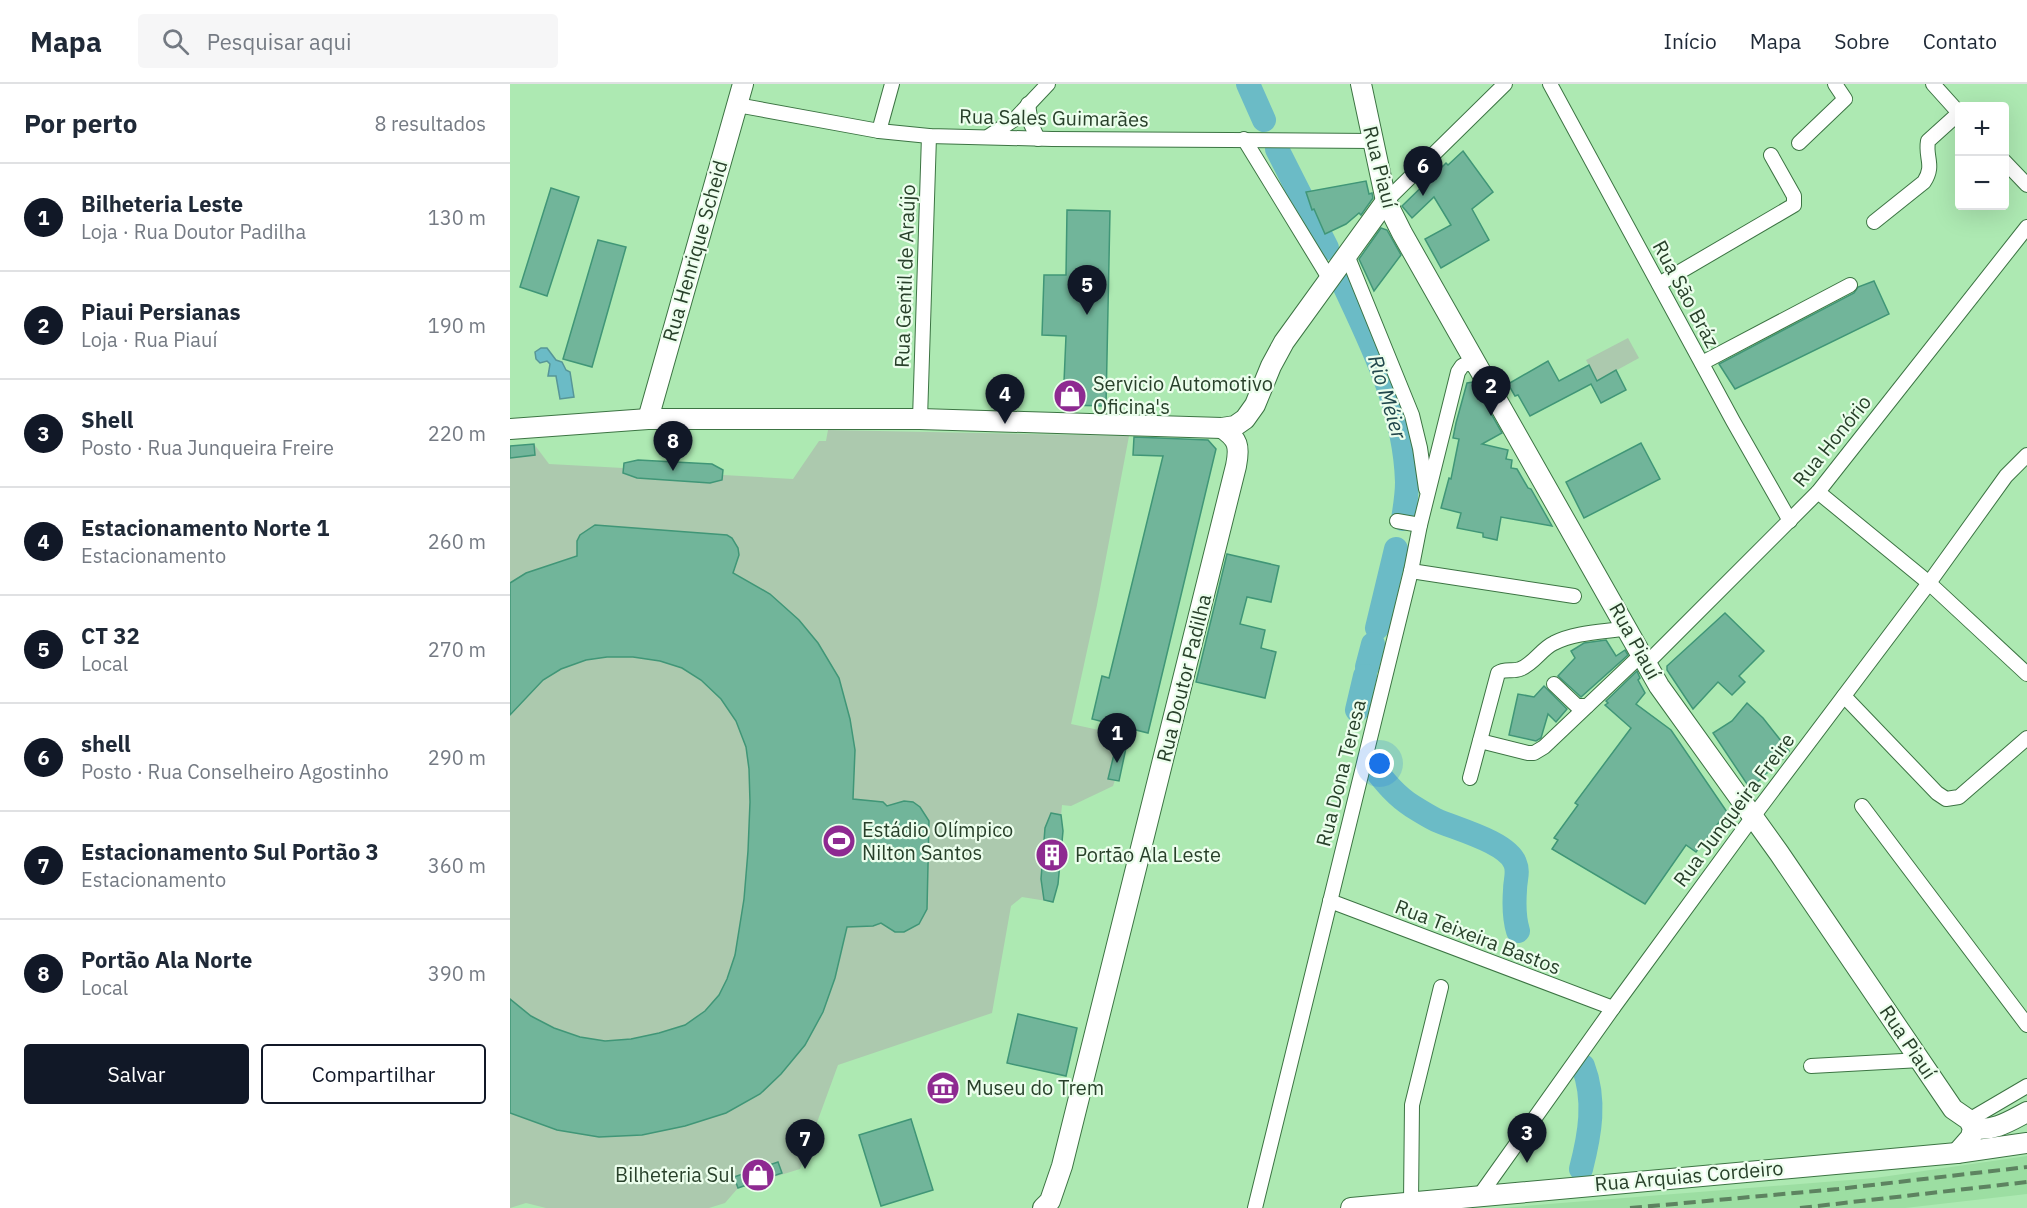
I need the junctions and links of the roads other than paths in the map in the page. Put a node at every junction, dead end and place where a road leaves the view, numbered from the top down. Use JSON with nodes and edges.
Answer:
{"nodes":[{"id":1,"x":743,"y":84,"type":"edge"},
{"id":2,"x":892,"y":84,"type":"edge"},
{"id":3,"x":1048,"y":84,"type":"edge"},
{"id":4,"x":1361,"y":84,"type":"edge"},
{"id":5,"x":1505,"y":84,"type":"edge"},
{"id":6,"x":1550,"y":84,"type":"edge"},
{"id":7,"x":1835,"y":84,"type":"edge"},
{"id":8,"x":1933,"y":84,"type":"edge"},
{"id":9,"x":1028,"y":104,"type":"junction"},
{"id":10,"x":737,"y":105,"type":"junction"},
{"id":11,"x":1955,"y":109,"type":"edge"},
{"id":12,"x":1955,"y":117,"type":"edge"},
{"id":13,"x":879,"y":131,"type":"junction"},
{"id":14,"x":929,"y":136,"type":"junction"},
{"id":15,"x":987,"y":137,"type":"junction"},
{"id":16,"x":1038,"y":139,"type":"junction"},
{"id":17,"x":1244,"y":139,"type":"junction"},
{"id":18,"x":1373,"y":141,"type":"junction"},
{"id":19,"x":1799,"y":143,"type":"dead end"},
{"id":20,"x":1771,"y":155,"type":"dead end"},
{"id":21,"x":2009,"y":166,"type":"edge"},
{"id":22,"x":2027,"y":185,"type":"edge"},
{"id":23,"x":1386,"y":201,"type":"junction"},
{"id":24,"x":1874,"y":222,"type":"dead end"},
{"id":25,"x":2027,"y":227,"type":"edge"},
{"id":26,"x":1347,"y":255,"type":"junction"},
{"id":27,"x":1329,"y":278,"type":"junction"},
{"id":28,"x":1659,"y":284,"type":"junction"},
{"id":29,"x":1850,"y":285,"type":"dead end"},
{"id":30,"x":1702,"y":363,"type":"junction"},
{"id":31,"x":1478,"y":368,"type":"junction"},
{"id":32,"x":648,"y":419,"type":"junction"},
{"id":33,"x":920,"y":419,"type":"junction"},
{"id":34,"x":1222,"y":428,"type":"junction"},
{"id":35,"x":510,"y":429,"type":"edge"},
{"id":36,"x":2027,"y":455,"type":"edge"},
{"id":37,"x":1818,"y":492,"type":"junction"},
{"id":38,"x":1427,"y":497,"type":"junction"},
{"id":39,"x":1790,"y":521,"type":"junction"},
{"id":40,"x":1411,"y":571,"type":"junction"},
{"id":41,"x":1929,"y":584,"type":"junction"},
{"id":42,"x":1574,"y":596,"type":"dead end"},
{"id":43,"x":1628,"y":628,"type":"junction"},
{"id":44,"x":1645,"y":658,"type":"junction"},
{"id":45,"x":2027,"y":674,"type":"edge"},
{"id":46,"x":1554,"y":684,"type":"dead end"},
{"id":47,"x":1844,"y":696,"type":"junction"},
{"id":48,"x":1587,"y":706,"type":"junction"},
{"id":49,"x":2027,"y":738,"type":"edge"},
{"id":50,"x":1480,"y":741,"type":"junction"},
{"id":51,"x":1470,"y":778,"type":"dead end"},
{"id":52,"x":1862,"y":806,"type":"dead end"},
{"id":53,"x":1752,"y":818,"type":"junction"},
{"id":54,"x":1330,"y":901,"type":"junction"},
{"id":55,"x":1441,"y":987,"type":"dead end"},
{"id":56,"x":1613,"y":1008,"type":"junction"},
{"id":57,"x":2027,"y":1025,"type":"edge"},
{"id":58,"x":1921,"y":1060,"type":"junction"},
{"id":59,"x":1811,"y":1066,"type":"dead end"},
{"id":60,"x":2027,"y":1086,"type":"edge"},
{"id":61,"x":2027,"y":1112,"type":"edge"},
{"id":62,"x":1971,"y":1124,"type":"junction"},
{"id":63,"x":2004,"y":1124,"type":"junction"},
{"id":64,"x":2027,"y":1141,"type":"edge"},
{"id":65,"x":1957,"y":1153,"type":"junction"},
{"id":66,"x":1480,"y":1195,"type":"junction"},
{"id":67,"x":1411,"y":1202,"type":"junction"},
{"id":68,"x":1042,"y":1208,"type":"edge"},
{"id":69,"x":1255,"y":1208,"type":"edge"},
{"id":70,"x":1351,"y":1208,"type":"edge"}],
"edges":[{"from":1,"to":10,"type":"street","name":"Rua Henrique Scheid"},
{"from":2,"to":13,"type":"street"},
{"from":3,"to":9,"type":"street"},
{"from":4,"to":18,"type":"street","name":"Rua Piauí"},
{"from":5,"to":23,"type":"street"},
{"from":6,"to":28,"type":"street","name":"Rua São Bráz"},
{"from":7,"to":19,"type":"street"},
{"from":8,"to":11,"type":"street"},
{"from":9,"to":15,"type":"street"},
{"from":9,"to":16,"type":"street"},
{"from":10,"to":13,"type":"street","name":"Rua Sales Guimarães"},
{"from":10,"to":32,"type":"street","name":"Rua Henrique Scheid"},
{"from":12,"to":24,"type":"street"},
{"from":13,"to":14,"type":"street","name":"Rua Sales Guimarães"},
{"from":14,"to":15,"type":"street","name":"Rua Sales Guimarães"},
{"from":14,"to":33,"type":"street","name":"Rua Gentil de Araújo"},
{"from":15,"to":16,"type":"street","name":"Rua Sales Guimarães"},
{"from":16,"to":17,"type":"street","name":"Rua Sales Guimarães"},
{"from":17,"to":18,"type":"street","name":"Rua Sales Guimarães"},
{"from":17,"to":27,"type":"street"},
{"from":18,"to":23,"type":"street","name":"Rua Piauí"},
{"from":20,"to":28,"type":"street"},
{"from":21,"to":22,"type":"street"},
{"from":23,"to":26,"type":"street"},
{"from":23,"to":31,"type":"street","name":"Rua Piauí"},
{"from":25,"to":37,"type":"street","name":"Rua Honório"},
{"from":26,"to":27,"type":"street"},
{"from":26,"to":38,"type":"street"},
{"from":27,"to":34,"type":"street"},
{"from":28,"to":30,"type":"street","name":"Rua São Bráz"},
{"from":29,"to":30,"type":"street"},
{"from":30,"to":39,"type":"street","name":"Rua São Bráz"},
{"from":31,"to":38,"type":"street","name":"Rua Dona Teresa"},
{"from":31,"to":43,"type":"street","name":"Rua Piauí"},
{"from":32,"to":33,"type":"street"},
{"from":32,"to":35,"type":"street"},
{"from":33,"to":34,"type":"street"},
{"from":34,"to":68,"type":"street","name":"Rua Doutor Padilha"},
{"from":36,"to":41,"type":"street","name":"Rua Junqueira Freire"},
{"from":37,"to":39,"type":"street","name":"Rua Honório"},
{"from":37,"to":41,"type":"street"},
{"from":38,"to":40,"type":"street","name":"Rua Dona Teresa"},
{"from":39,"to":44,"type":"street","name":"Rua Honório"},
{"from":40,"to":42,"type":"street"},
{"from":40,"to":54,"type":"street","name":"Rua Dona Teresa"},
{"from":41,"to":45,"type":"street"},
{"from":41,"to":47,"type":"street","name":"Rua Junqueira Freire"},
{"from":43,"to":44,"type":"street","name":"Rua Piauí"},
{"from":43,"to":50,"type":"street"},
{"from":44,"to":48,"type":"street","name":"Rua Honório"},
{"from":44,"to":53,"type":"street","name":"Rua Piauí"},
{"from":46,"to":48,"type":"street"},
{"from":47,"to":49,"type":"street"},
{"from":47,"to":53,"type":"street","name":"Rua Junqueira Freire"},
{"from":48,"to":50,"type":"street","name":"Rua Honório"},
{"from":50,"to":51,"type":"street"},
{"from":52,"to":57,"type":"street"},
{"from":53,"to":56,"type":"street","name":"Rua Junqueira Freire"},
{"from":53,"to":58,"type":"street","name":"Rua Piauí"},
{"from":54,"to":56,"type":"street","name":"Rua Teixeira Bastos"},
{"from":54,"to":69,"type":"street","name":"Rua Dona Teresa"},
{"from":55,"to":67,"type":"street"},
{"from":56,"to":66,"type":"street","name":"Rua Junqueira Freire"},
{"from":58,"to":59,"type":"street"},
{"from":58,"to":62,"type":"street","name":"Rua Piauí"},
{"from":60,"to":62,"type":"street"},
{"from":61,"to":63,"type":"street"},
{"from":62,"to":63,"type":"street"},
{"from":62,"to":65,"type":"street"},
{"from":63,"to":64,"type":"street"},
{"from":64,"to":65,"type":"street","name":"Rua Arquias Cordeiro"},
{"from":65,"to":66,"type":"street","name":"Rua Arquias Cordeiro"},
{"from":66,"to":67,"type":"street","name":"Rua Arquias Cordeiro"},
{"from":67,"to":70,"type":"street","name":"Rua Arquias Cordeiro"}]}
